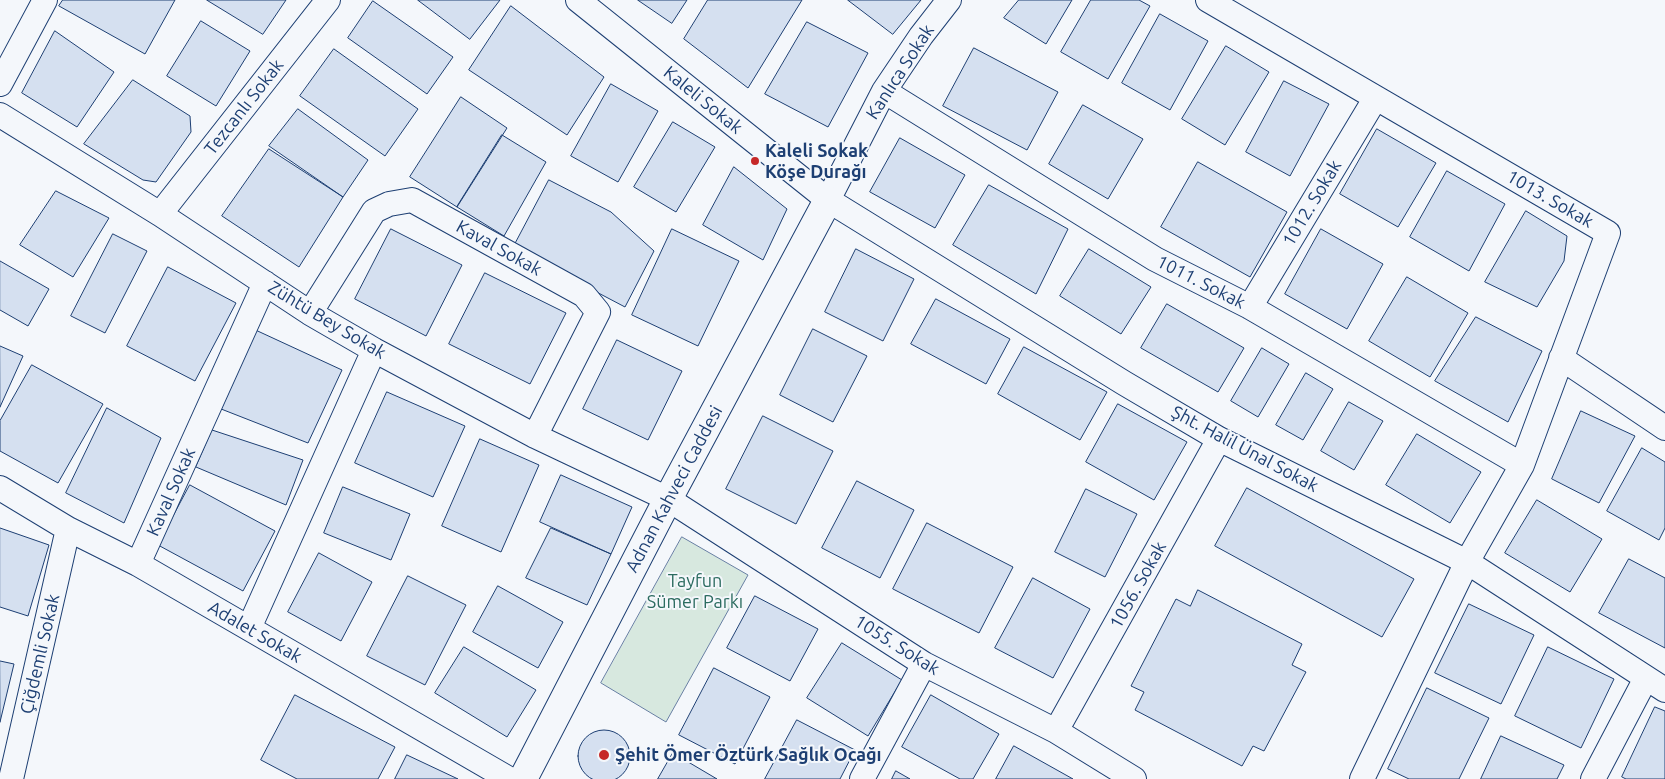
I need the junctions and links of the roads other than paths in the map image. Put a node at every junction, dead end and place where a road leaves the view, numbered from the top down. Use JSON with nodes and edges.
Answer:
{"nodes":[{"id":1,"x":45,"y":0,"type":"edge"},
{"id":2,"x":328,"y":0,"type":"edge"},
{"id":3,"x":578,"y":0,"type":"edge"},
{"id":4,"x":949,"y":0,"type":"edge"},
{"id":5,"x":1208,"y":0,"type":"edge"},
{"id":6,"x":0,"y":84,"type":"edge"},
{"id":7,"x":884,"y":91,"type":"junction"},
{"id":8,"x":1375,"y":99,"type":"junction"},
{"id":9,"x":0,"y":115,"type":"edge"},
{"id":10,"x":828,"y":200,"type":"junction"},
{"id":11,"x":160,"y":214,"type":"junction"},
{"id":12,"x":265,"y":283,"type":"junction"},
{"id":13,"x":1250,"y":307,"type":"junction"},
{"id":14,"x":310,"y":313,"type":"junction"},
{"id":15,"x":374,"y":350,"type":"junction"},
{"id":16,"x":1561,"y":358,"type":"junction"},
{"id":17,"x":1665,"y":428,"type":"edge"},
{"id":18,"x":535,"y":436,"type":"junction"},
{"id":19,"x":1219,"y":439,"type":"junction"},
{"id":20,"x":1522,"y":465,"type":"junction"},
{"id":21,"x":0,"y":488,"type":"edge"},
{"id":22,"x":668,"y":499,"type":"junction"},
{"id":23,"x":68,"y":529,"type":"junction"},
{"id":24,"x":1467,"y":562,"type":"junction"},
{"id":25,"x":138,"y":564,"type":"junction"},
{"id":26,"x":249,"y":628,"type":"junction"},
{"id":27,"x":924,"y":664,"type":"junction"},
{"id":28,"x":1656,"y":684,"type":"edge"},
{"id":29,"x":1056,"y":731,"type":"junction"},
{"id":30,"x":1125,"y":777,"type":"edge"},
{"id":31,"x":11,"y":779,"type":"edge"},
{"id":32,"x":508,"y":779,"type":"edge"},
{"id":33,"x":523,"y":779,"type":"edge"},
{"id":34,"x":862,"y":779,"type":"edge"},
{"id":35,"x":1362,"y":779,"type":"edge"},
{"id":36,"x":1593,"y":779,"type":"edge"}],
"edges":[{"from":1,"to":6,"type":"street"},
{"from":2,"to":11,"type":"street","name":"Tezcanlı Sokak"},
{"from":3,"to":10,"type":"street","name":"Kaleli Sokak"},
{"from":4,"to":7,"type":"street","name":"Kanlıca Sokak"},
{"from":5,"to":8,"type":"street","name":"1013. Sokak"},
{"from":7,"to":10,"type":"street","name":"Kanlıca Sokak"},
{"from":7,"to":13,"type":"street","name":"1011. Sokak"},
{"from":8,"to":13,"type":"street","name":"1012. Sokak"},
{"from":8,"to":16,"type":"street","name":"1013. Sokak"},
{"from":9,"to":11,"type":"street","name":"Zühtü Bey Sokak"},
{"from":10,"to":19,"type":"street","name":"Şht. Halil Ünal Sokak"},
{"from":10,"to":22,"type":"street","name":"Adnan Kahveci Caddesi"},
{"from":11,"to":12,"type":"street","name":"Zühtü Bey Sokak"},
{"from":12,"to":14,"type":"street","name":"Zühtü Bey Sokak"},
{"from":12,"to":25,"type":"street","name":"Kaval Sokak"},
{"from":13,"to":20,"type":"street","name":"1011. Sokak"},
{"from":14,"to":15,"type":"street","name":"Zühtü Bey Sokak"},
{"from":14,"to":18,"type":"street","name":"Kaval Sokak"},
{"from":15,"to":18,"type":"street","name":"Zühtü Bey Sokak"},
{"from":15,"to":26,"type":"street"},
{"from":16,"to":17,"type":"street"},
{"from":16,"to":20,"type":"street","name":"1013. Sokak"},
{"from":18,"to":22,"type":"street","name":"Zühtü Bey Sokak"},
{"from":19,"to":24,"type":"street","name":"Şht. Halil Ünal Sokak"},
{"from":19,"to":29,"type":"street","name":"1056. Sokak"},
{"from":20,"to":24,"type":"street","name":"1013. Sokak"},
{"from":21,"to":23,"type":"street","name":"Adalet Sokak"},
{"from":22,"to":27,"type":"street","name":"1055. Sokak"},
{"from":22,"to":33,"type":"street","name":"Adnan Kahveci Caddesi"},
{"from":23,"to":25,"type":"street","name":"Adalet Sokak"},
{"from":23,"to":31,"type":"street","name":"Çiğdemli Sokak"},
{"from":24,"to":28,"type":"street","name":"Şht. Halil Ünal Sokak"},
{"from":24,"to":35,"type":"street","name":"1013. Sokak"},
{"from":25,"to":26,"type":"street","name":"Adalet Sokak"},
{"from":26,"to":32,"type":"street","name":"Adalet Sokak"},
{"from":27,"to":29,"type":"street","name":"1055. Sokak"},
{"from":27,"to":34,"type":"street"},
{"from":28,"to":36,"type":"street"},
{"from":29,"to":30,"type":"street","name":"1055. Sokak"}]}
